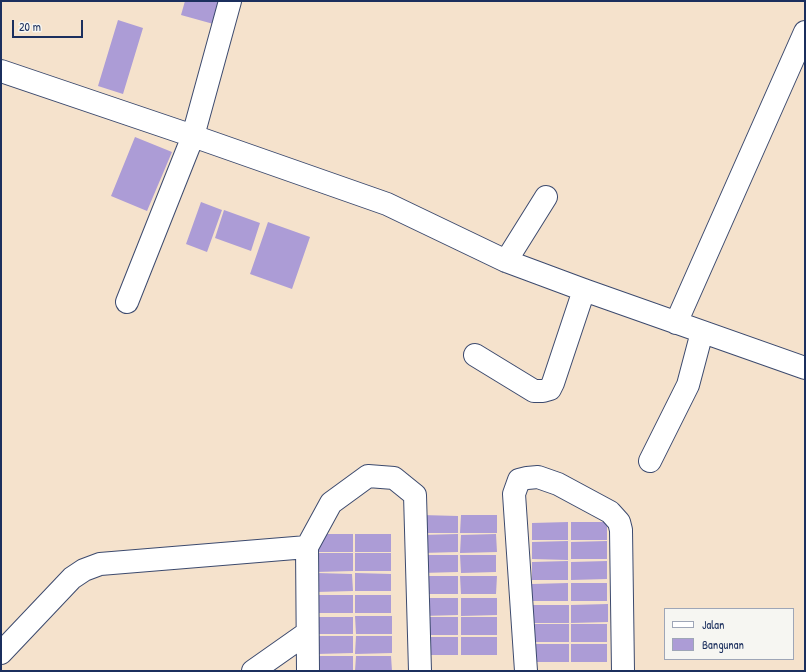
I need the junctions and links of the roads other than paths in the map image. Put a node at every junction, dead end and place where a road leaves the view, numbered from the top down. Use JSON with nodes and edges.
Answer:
{"nodes":[{"id":1,"x":230,"y":1,"type":"edge"},
{"id":2,"x":805,"y":32,"type":"edge"},
{"id":3,"x":1,"y":71,"type":"edge"},
{"id":4,"x":193,"y":136,"type":"junction"},
{"id":5,"x":546,"y":197,"type":"dead end"},
{"id":6,"x":506,"y":261,"type":"junction"},
{"id":7,"x":584,"y":290,"type":"junction"},
{"id":8,"x":127,"y":302,"type":"dead end"},
{"id":9,"x":676,"y":323,"type":"junction"},
{"id":10,"x":702,"y":332,"type":"junction"},
{"id":11,"x":475,"y":355,"type":"dead end"},
{"id":12,"x":805,"y":368,"type":"edge"},
{"id":13,"x":650,"y":461,"type":"dead end"},
{"id":14,"x":307,"y":547,"type":"junction"},
{"id":15,"x":307,"y":633,"type":"junction"},
{"id":16,"x":1,"y":653,"type":"edge"},
{"id":17,"x":253,"y":671,"type":"edge"},
{"id":18,"x":308,"y":671,"type":"edge"},
{"id":19,"x":420,"y":671,"type":"edge"},
{"id":20,"x":526,"y":671,"type":"edge"},
{"id":21,"x":623,"y":671,"type":"edge"}],
"edges":[{"from":1,"to":4,"type":"street"},
{"from":2,"to":9,"type":"street"},
{"from":3,"to":4,"type":"street"},
{"from":4,"to":6,"type":"street"},
{"from":4,"to":8,"type":"street"},
{"from":5,"to":6,"type":"street"},
{"from":6,"to":7,"type":"street"},
{"from":7,"to":9,"type":"street"},
{"from":7,"to":11,"type":"street"},
{"from":9,"to":10,"type":"street"},
{"from":10,"to":12,"type":"street"},
{"from":10,"to":13,"type":"street"},
{"from":14,"to":15,"type":"street"},
{"from":14,"to":16,"type":"street"},
{"from":14,"to":19,"type":"street"},
{"from":15,"to":17,"type":"street"},
{"from":15,"to":18,"type":"street"},
{"from":20,"to":21,"type":"street"}]}
